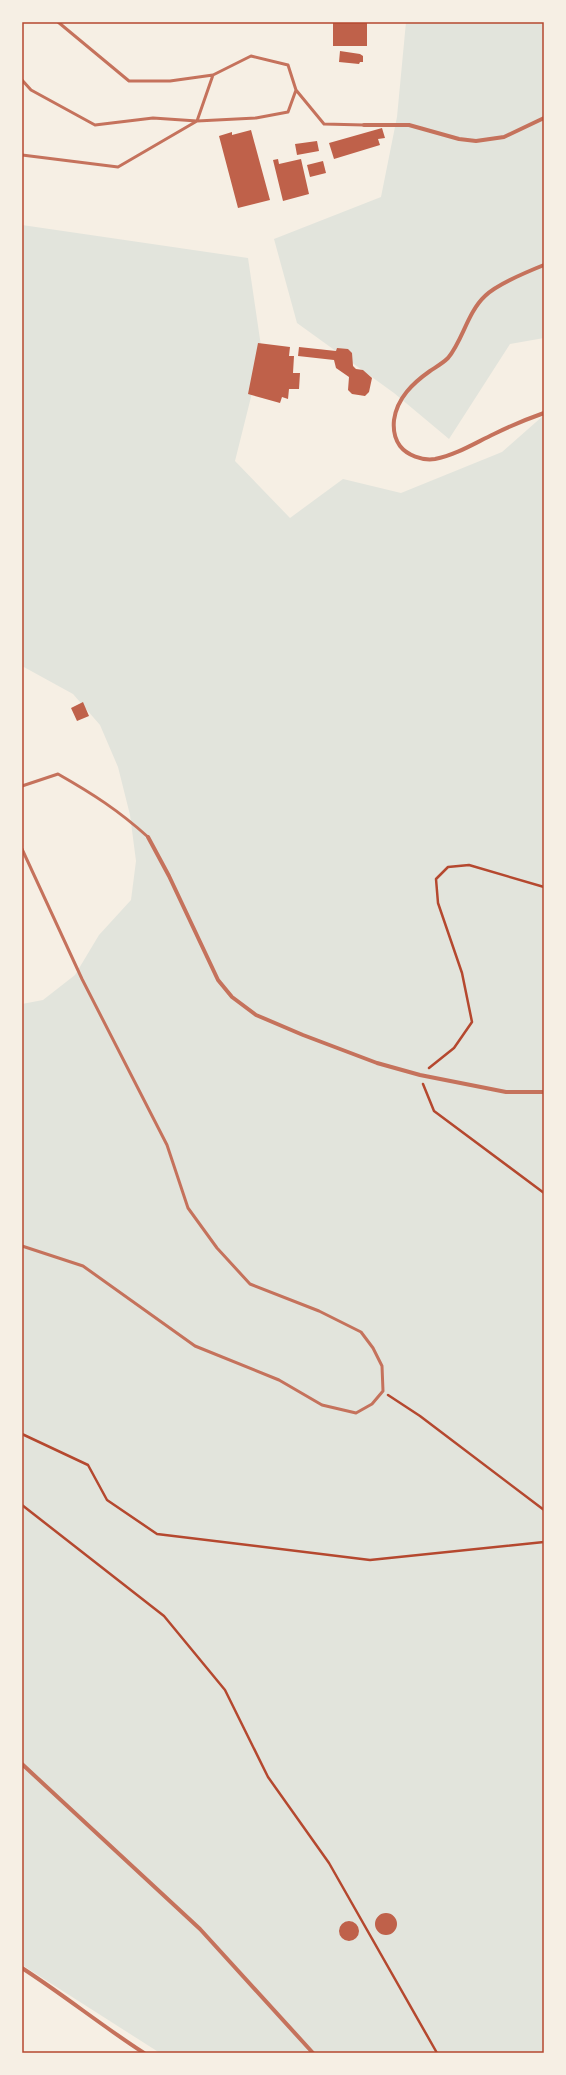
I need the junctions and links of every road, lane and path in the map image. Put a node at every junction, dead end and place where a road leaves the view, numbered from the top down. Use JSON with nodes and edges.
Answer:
{"nodes":[{"id":1,"x":58,"y":22,"type":"edge"},
{"id":2,"x":213,"y":75,"type":"junction"},
{"id":3,"x":22,"y":80,"type":"edge"},
{"id":4,"x":296,"y":90,"type":"junction"},
{"id":5,"x":544,"y":118,"type":"edge"},
{"id":6,"x":197,"y":121,"type":"junction"},
{"id":7,"x":364,"y":125,"type":"joint"},
{"id":8,"x":22,"y":155,"type":"edge"},
{"id":9,"x":544,"y":266,"type":"edge"},
{"id":10,"x":544,"y":413,"type":"edge"},
{"id":11,"x":22,"y":786,"type":"edge"},
{"id":12,"x":148,"y":837,"type":"joint"},
{"id":13,"x":22,"y":849,"type":"edge"},
{"id":14,"x":544,"y":887,"type":"edge"},
{"id":15,"x":420,"y":1075,"type":"junction"},
{"id":16,"x":544,"y":1092,"type":"edge"},
{"id":17,"x":544,"y":1193,"type":"edge"},
{"id":18,"x":22,"y":1246,"type":"edge"},
{"id":19,"x":383,"y":1391,"type":"junction"},
{"id":20,"x":22,"y":1434,"type":"edge"},
{"id":21,"x":22,"y":1505,"type":"edge"},
{"id":22,"x":544,"y":1510,"type":"edge"},
{"id":23,"x":544,"y":1542,"type":"edge"},
{"id":24,"x":22,"y":1764,"type":"edge"},
{"id":25,"x":22,"y":1968,"type":"edge"},
{"id":26,"x":144,"y":2053,"type":"edge"},
{"id":27,"x":313,"y":2053,"type":"edge"},
{"id":28,"x":437,"y":2053,"type":"edge"}],
"edges":[{"from":1,"to":2,"type":"lane"},
{"from":2,"to":4,"type":"lane"},
{"from":2,"to":6,"type":"lane"},
{"from":3,"to":6,"type":"lane"},
{"from":4,"to":6,"type":"lane"},
{"from":4,"to":7,"type":"lane"},
{"from":5,"to":7,"type":"street"},
{"from":6,"to":8,"type":"lane"},
{"from":9,"to":10,"type":"street"},
{"from":11,"to":12,"type":"lane"},
{"from":12,"to":15,"type":"street"},
{"from":13,"to":19,"type":"lane"},
{"from":14,"to":15,"type":"path"},
{"from":15,"to":16,"type":"street"},
{"from":15,"to":17,"type":"path"},
{"from":18,"to":19,"type":"lane"},
{"from":19,"to":22,"type":"path"},
{"from":20,"to":23,"type":"path"},
{"from":21,"to":28,"type":"path"},
{"from":24,"to":27,"type":"street"},
{"from":25,"to":26,"type":"street"}]}
